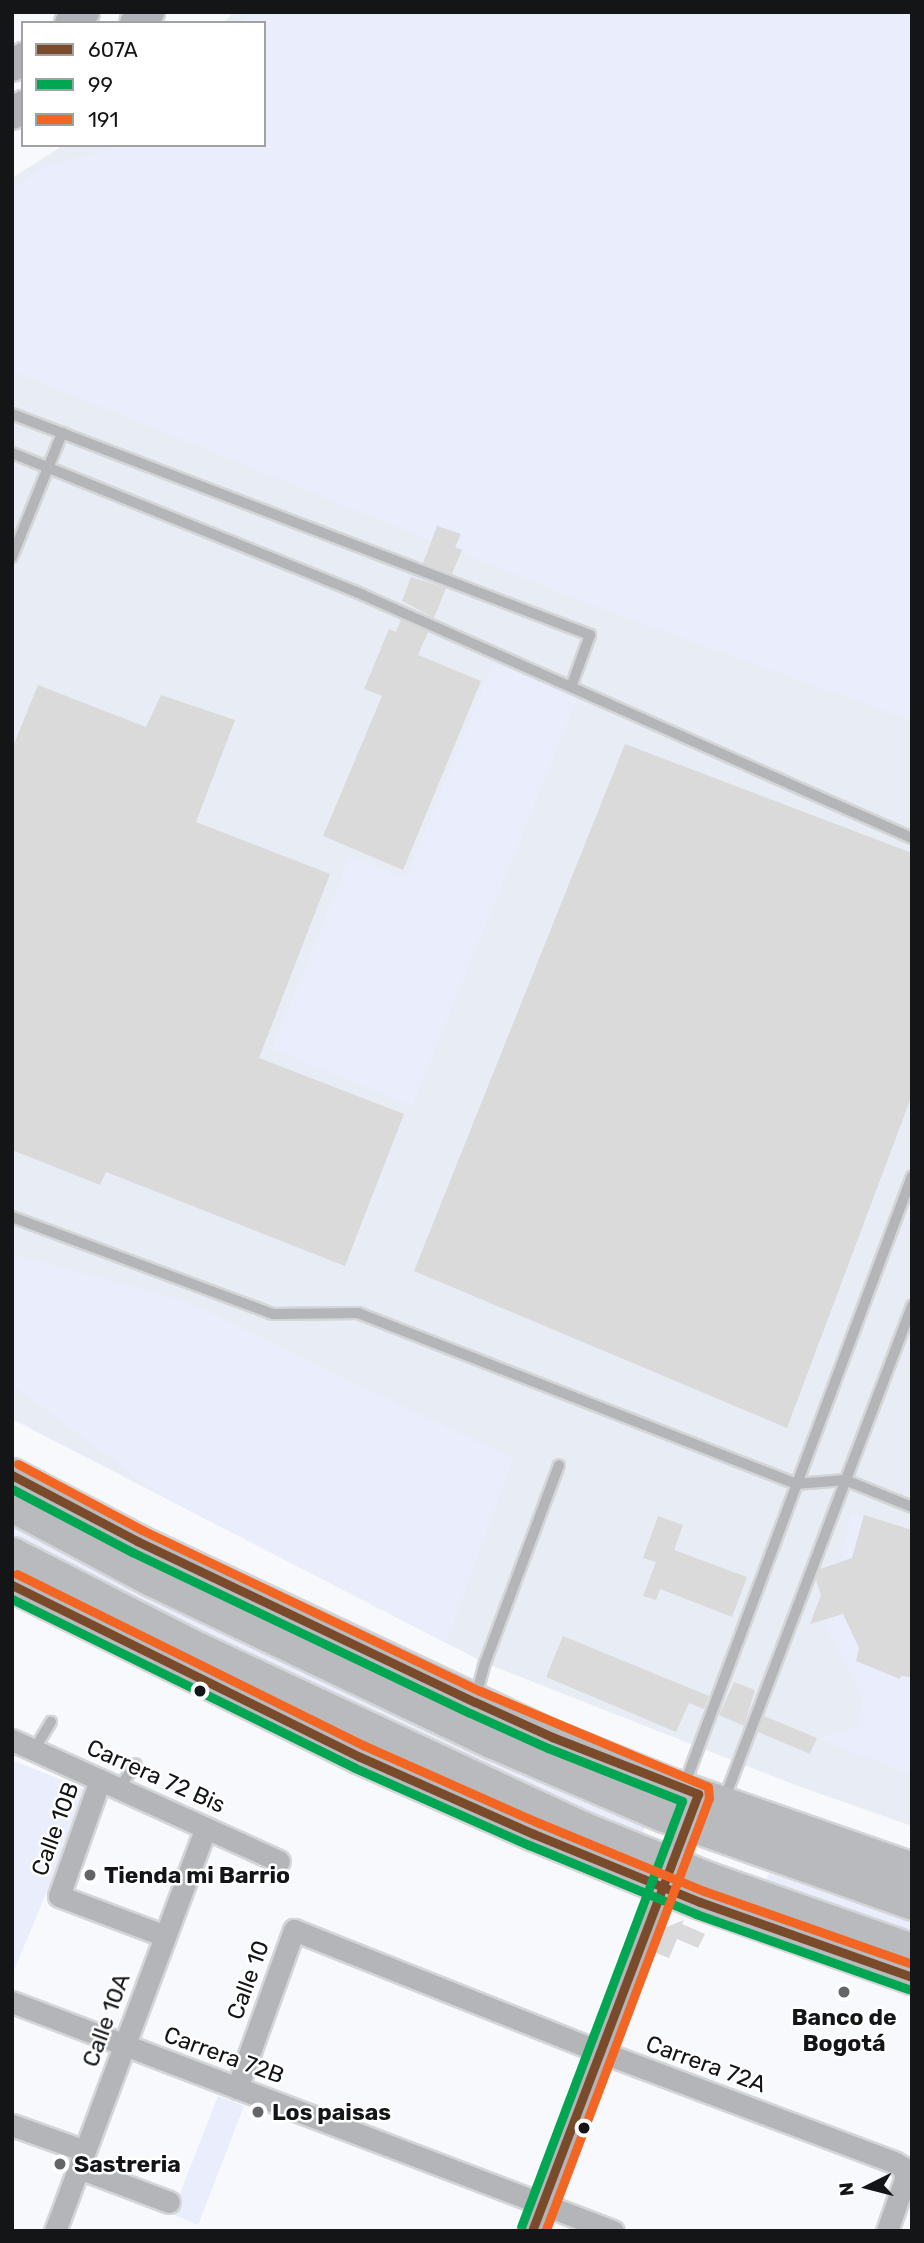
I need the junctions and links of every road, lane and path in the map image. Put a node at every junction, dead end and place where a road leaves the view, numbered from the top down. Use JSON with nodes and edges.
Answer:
{"nodes":[{"id":1,"x":12,"y":414,"type":"edge"},
{"id":2,"x":62,"y":433,"type":"junction"},
{"id":3,"x":12,"y":453,"type":"edge"},
{"id":4,"x":48,"y":467,"type":"junction"},
{"id":5,"x":12,"y":557,"type":"edge"},
{"id":6,"x":571,"y":687,"type":"junction"},
{"id":7,"x":912,"y":838,"type":"edge"},
{"id":8,"x":912,"y":1176,"type":"edge"},
{"id":9,"x":12,"y":1217,"type":"edge"},
{"id":10,"x":912,"y":1306,"type":"edge"},
{"id":11,"x":559,"y":1465,"type":"dead end"},
{"id":12,"x":845,"y":1480,"type":"junction"},
{"id":13,"x":796,"y":1484,"type":"junction"},
{"id":14,"x":17,"y":1487,"type":"edge"},
{"id":15,"x":912,"y":1507,"type":"edge"},
{"id":16,"x":12,"y":1554,"type":"edge"},
{"id":17,"x":12,"y":1585,"type":"edge"},
{"id":18,"x":196,"y":1648,"type":"junction"},
{"id":19,"x":229,"y":1695,"type":"junction"},
{"id":20,"x":475,"y":1702,"type":"junction"},
{"id":21,"x":51,"y":1722,"type":"dead end"},
{"id":22,"x":12,"y":1740,"type":"edge"},
{"id":23,"x":34,"y":1750,"type":"junction"},
{"id":24,"x":136,"y":1764,"type":"dead end"},
{"id":25,"x":110,"y":1784,"type":"junction"},
{"id":26,"x":698,"y":1802,"type":"junction"},
{"id":27,"x":206,"y":1828,"type":"junction"},
{"id":28,"x":279,"y":1860,"type":"dead end"},
{"id":29,"x":912,"y":1869,"type":"edge"},
{"id":30,"x":667,"y":1876,"type":"junction"},
{"id":31,"x":912,"y":1903,"type":"edge"},
{"id":32,"x":294,"y":1930,"type":"joint"},
{"id":33,"x":165,"y":1936,"type":"junction"},
{"id":34,"x":912,"y":1950,"type":"edge"},
{"id":35,"x":912,"y":1977,"type":"edge"},
{"id":36,"x":12,"y":2003,"type":"edge"},
{"id":37,"x":124,"y":2046,"type":"junction"},
{"id":38,"x":601,"y":2052,"type":"junction"},
{"id":39,"x":237,"y":2088,"type":"junction"},
{"id":40,"x":12,"y":2124,"type":"edge"},
{"id":41,"x":82,"y":2160,"type":"junction"},
{"id":42,"x":169,"y":2202,"type":"dead end"},
{"id":43,"x":543,"y":2204,"type":"junction"},
{"id":44,"x":55,"y":2231,"type":"edge"},
{"id":45,"x":532,"y":2231,"type":"edge"},
{"id":46,"x":613,"y":2231,"type":"edge"},
{"id":47,"x":887,"y":2231,"type":"edge"}],
"edges":[{"from":1,"to":2,"type":"lane"},
{"from":2,"to":4,"type":"lane"},
{"from":2,"to":6,"type":"lane"},
{"from":3,"to":4,"type":"lane"},
{"from":4,"to":5,"type":"lane"},
{"from":4,"to":6,"type":"lane"},
{"from":6,"to":7,"type":"lane"},
{"from":8,"to":13,"type":"lane"},
{"from":9,"to":13,"type":"lane"},
{"from":10,"to":12,"type":"lane"},
{"from":11,"to":20,"type":"lane"},
{"from":12,"to":13,"type":"lane"},
{"from":12,"to":15,"type":"lane"},
{"from":12,"to":26,"type":"lane"},
{"from":13,"to":26,"type":"lane"},
{"from":14,"to":20,"type":"highway"},
{"from":14,"to":26,"type":"highway"},
{"from":16,"to":18,"type":"highway"},
{"from":17,"to":19,"type":"highway"},
{"from":18,"to":19,"type":"highway"},
{"from":18,"to":30,"type":"highway"},
{"from":19,"to":30,"type":"highway"},
{"from":20,"to":26,"type":"highway"},
{"from":21,"to":23,"type":"lane"},
{"from":22,"to":23,"type":"street","name":"Carrera 72 Bis"},
{"from":23,"to":25,"type":"street","name":"Carrera 72 Bis"},
{"from":24,"to":25,"type":"lane"},
{"from":25,"to":27,"type":"street","name":"Carrera 72 Bis"},
{"from":25,"to":33,"type":"street","name":"Calle 10B"},
{"from":26,"to":29,"type":"highway"},
{"from":26,"to":30,"type":"street"},
{"from":26,"to":31,"type":"highway"},
{"from":27,"to":28,"type":"street","name":"Carrera 72 Bis"},
{"from":27,"to":33,"type":"street","name":"Calle 10A"},
{"from":30,"to":34,"type":"highway"},
{"from":30,"to":35,"type":"highway"},
{"from":30,"to":38,"type":"street"},
{"from":32,"to":38,"type":"street","name":"Carrera 72A"},
{"from":32,"to":39,"type":"street","name":"Calle 10"},
{"from":33,"to":37,"type":"street","name":"Calle 10A"},
{"from":36,"to":37,"type":"street","name":"Carrera 72B"},
{"from":37,"to":39,"type":"street","name":"Carrera 72B"},
{"from":37,"to":41,"type":"street","name":"Calle 10A"},
{"from":38,"to":43,"type":"street"},
{"from":38,"to":47,"type":"street","name":"Carrera 72A"},
{"from":39,"to":43,"type":"street","name":"Carrera 72B"},
{"from":40,"to":41,"type":"street"},
{"from":41,"to":42,"type":"street"},
{"from":41,"to":44,"type":"street","name":"Calle 10A"},
{"from":43,"to":45,"type":"street"},
{"from":43,"to":46,"type":"street","name":"Carrera 72B"}]}
